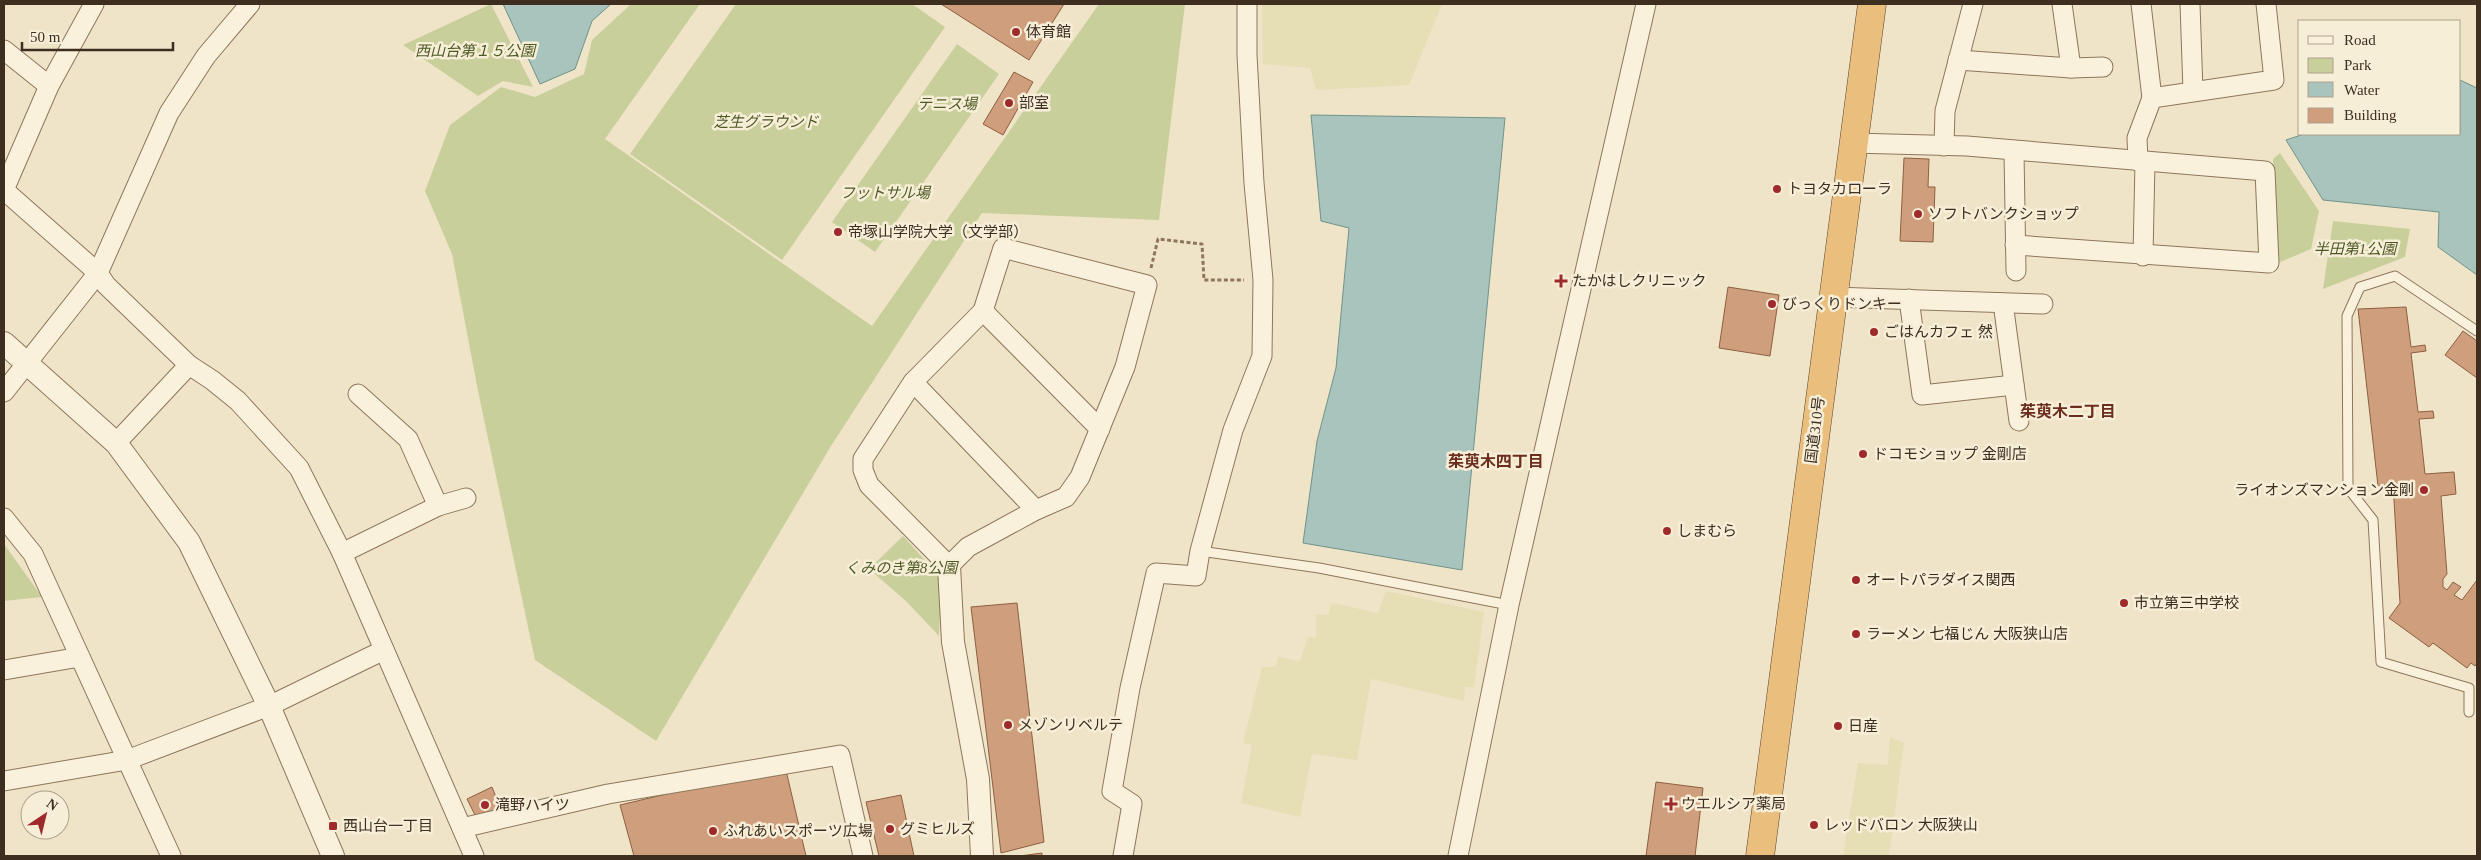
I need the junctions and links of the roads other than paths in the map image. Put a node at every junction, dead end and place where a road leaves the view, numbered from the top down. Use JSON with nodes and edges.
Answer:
{"nodes":[{"id":1,"x":94,"y":4,"type":"edge"},
{"id":2,"x":250,"y":4,"type":"edge"},
{"id":3,"x":1248,"y":4,"type":"edge"},
{"id":4,"x":1646,"y":4,"type":"edge"},
{"id":5,"x":1872,"y":4,"type":"edge"},
{"id":6,"x":1973,"y":4,"type":"edge"},
{"id":7,"x":2062,"y":4,"type":"edge"},
{"id":8,"x":2140,"y":4,"type":"edge"},
{"id":9,"x":2190,"y":4,"type":"edge"},
{"id":10,"x":2266,"y":4,"type":"edge"},
{"id":11,"x":4,"y":50,"type":"edge"},
{"id":12,"x":1958,"y":60,"type":"junction"},
{"id":13,"x":2103,"y":67,"type":"dead end"},
{"id":14,"x":2071,"y":68,"type":"junction"},
{"id":15,"x":49,"y":86,"type":"junction"},
{"id":16,"x":2193,"y":91,"type":"junction"},
{"id":17,"x":2152,"y":98,"type":"junction"},
{"id":18,"x":1852,"y":144,"type":"junction"},
{"id":19,"x":1944,"y":146,"type":"junction"},
{"id":20,"x":2014,"y":152,"type":"junction"},
{"id":21,"x":2141,"y":162,"type":"junction"},
{"id":22,"x":4,"y":190,"type":"edge"},
{"id":23,"x":2015,"y":245,"type":"junction"},
{"id":24,"x":2143,"y":256,"type":"junction"},
{"id":25,"x":2016,"y":271,"type":"dead end"},
{"id":26,"x":98,"y":273,"type":"junction"},
{"id":27,"x":1833,"y":297,"type":"junction"},
{"id":28,"x":1908,"y":299,"type":"junction"},
{"id":29,"x":2003,"y":303,"type":"junction"},
{"id":30,"x":2043,"y":304,"type":"dead end"},
{"id":31,"x":983,"y":311,"type":"junction"},
{"id":32,"x":2477,"y":331,"type":"edge"},
{"id":33,"x":4,"y":343,"type":"edge"},
{"id":34,"x":27,"y":362,"type":"junction"},
{"id":35,"x":189,"y":365,"type":"junction"},
{"id":36,"x":913,"y":382,"type":"junction"},
{"id":37,"x":2014,"y":385,"type":"junction"},
{"id":38,"x":4,"y":392,"type":"edge"},
{"id":39,"x":358,"y":394,"type":"dead end"},
{"id":40,"x":2019,"y":421,"type":"dead end"},
{"id":41,"x":1100,"y":429,"type":"junction"},
{"id":42,"x":116,"y":444,"type":"junction"},
{"id":43,"x":466,"y":498,"type":"dead end"},
{"id":44,"x":438,"y":506,"type":"junction"},
{"id":45,"x":1036,"y":510,"type":"junction"},
{"id":46,"x":4,"y":518,"type":"edge"},
{"id":47,"x":1200,"y":551,"type":"junction"},
{"id":48,"x":342,"y":553,"type":"junction"},
{"id":49,"x":949,"y":566,"type":"junction"},
{"id":50,"x":1509,"y":605,"type":"junction"},
{"id":51,"x":384,"y":650,"type":"junction"},
{"id":52,"x":80,"y":658,"type":"junction"},
{"id":53,"x":4,"y":670,"type":"edge"},
{"id":54,"x":269,"y":706,"type":"junction"},
{"id":55,"x":2469,"y":712,"type":"dead end"},
{"id":56,"x":127,"y":760,"type":"junction"},
{"id":57,"x":4,"y":781,"type":"edge"},
{"id":58,"x":462,"y":828,"type":"junction"},
{"id":59,"x":171,"y":856,"type":"edge"},
{"id":60,"x":333,"y":856,"type":"edge"},
{"id":61,"x":474,"y":856,"type":"edge"},
{"id":62,"x":863,"y":856,"type":"edge"},
{"id":63,"x":982,"y":856,"type":"edge"},
{"id":64,"x":1123,"y":856,"type":"edge"},
{"id":65,"x":1458,"y":856,"type":"edge"},
{"id":66,"x":1760,"y":856,"type":"edge"}],
"edges":[{"from":1,"to":15,"type":"street"},
{"from":2,"to":26,"type":"street"},
{"from":3,"to":47,"type":"street"},
{"from":4,"to":50,"type":"street"},
{"from":5,"to":18,"type":"highway","name":"国道310号"},
{"from":6,"to":12,"type":"street"},
{"from":7,"to":14,"type":"street"},
{"from":8,"to":17,"type":"street"},
{"from":9,"to":16,"type":"street"},
{"from":10,"to":16,"type":"street"},
{"from":11,"to":15,"type":"street"},
{"from":12,"to":14,"type":"street"},
{"from":12,"to":19,"type":"street"},
{"from":13,"to":14,"type":"street"},
{"from":15,"to":22,"type":"street"},
{"from":16,"to":17,"type":"street"},
{"from":17,"to":21,"type":"street"},
{"from":18,"to":19,"type":"street"},
{"from":18,"to":27,"type":"highway","name":"国道310号"},
{"from":19,"to":20,"type":"street"},
{"from":20,"to":21,"type":"street"},
{"from":20,"to":23,"type":"street"},
{"from":21,"to":24,"type":"street"},
{"from":21,"to":24,"type":"street"},
{"from":22,"to":26,"type":"street"},
{"from":23,"to":24,"type":"street"},
{"from":23,"to":25,"type":"street"},
{"from":26,"to":34,"type":"street"},
{"from":26,"to":35,"type":"street"},
{"from":27,"to":28,"type":"street"},
{"from":27,"to":66,"type":"highway","name":"国道310号"},
{"from":28,"to":29,"type":"street"},
{"from":28,"to":37,"type":"street"},
{"from":29,"to":30,"type":"street"},
{"from":29,"to":37,"type":"street"},
{"from":31,"to":36,"type":"street"},
{"from":31,"to":41,"type":"street"},
{"from":31,"to":41,"type":"street"},
{"from":32,"to":55,"type":"lane"},
{"from":33,"to":34,"type":"street"},
{"from":34,"to":38,"type":"street"},
{"from":34,"to":42,"type":"street"},
{"from":35,"to":42,"type":"street"},
{"from":35,"to":48,"type":"street"},
{"from":36,"to":45,"type":"street"},
{"from":36,"to":49,"type":"street"},
{"from":37,"to":40,"type":"street"},
{"from":39,"to":44,"type":"street"},
{"from":41,"to":45,"type":"street"},
{"from":42,"to":54,"type":"street"},
{"from":43,"to":44,"type":"street"},
{"from":44,"to":48,"type":"street"},
{"from":45,"to":49,"type":"street"},
{"from":46,"to":52,"type":"street"},
{"from":47,"to":50,"type":"lane"},
{"from":47,"to":64,"type":"street"},
{"from":48,"to":51,"type":"street"},
{"from":49,"to":63,"type":"street"},
{"from":50,"to":65,"type":"street"},
{"from":51,"to":54,"type":"street"},
{"from":51,"to":58,"type":"street"},
{"from":52,"to":53,"type":"street"},
{"from":52,"to":56,"type":"street"},
{"from":54,"to":56,"type":"street"},
{"from":54,"to":60,"type":"street"},
{"from":56,"to":57,"type":"street"},
{"from":56,"to":59,"type":"street"},
{"from":58,"to":61,"type":"street"},
{"from":58,"to":62,"type":"street"}]}
